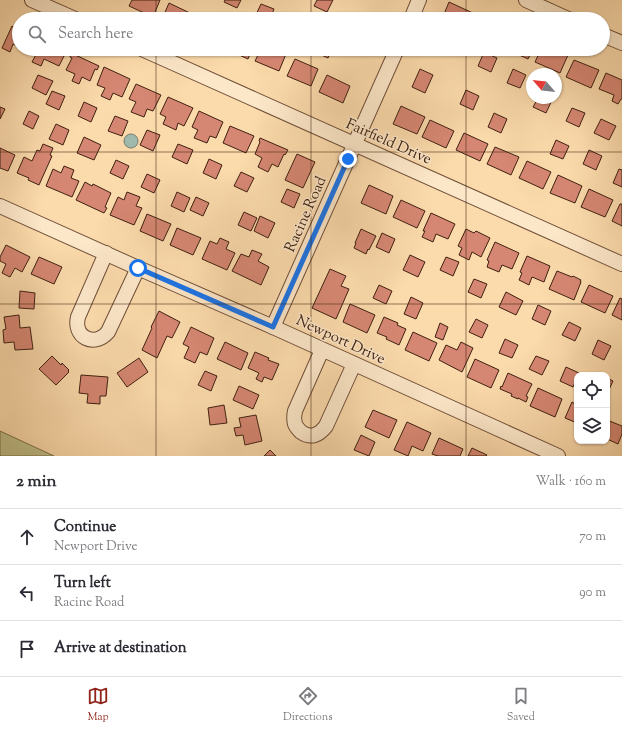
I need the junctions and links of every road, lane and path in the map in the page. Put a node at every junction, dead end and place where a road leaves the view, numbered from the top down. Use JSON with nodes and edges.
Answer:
{"nodes":[{"id":1,"x":32,"y":0,"type":"edge"},
{"id":2,"x":419,"y":0,"type":"edge"},
{"id":3,"x":526,"y":0,"type":"edge"},
{"id":4,"x":59,"y":12,"type":"edge"},
{"id":5,"x":414,"y":12,"type":"edge"},
{"id":6,"x":553,"y":12,"type":"edge"},
{"id":7,"x":610,"y":38,"type":"edge"},
{"id":8,"x":622,"y":43,"type":"edge"},
{"id":9,"x":158,"y":56,"type":"edge"},
{"id":10,"x":394,"y":56,"type":"edge"},
{"id":11,"x":355,"y":144,"type":"junction"},
{"id":12,"x":0,"y":206,"type":"edge"},
{"id":13,"x":106,"y":253,"type":"junction"},
{"id":14,"x":622,"y":264,"type":"edge"},
{"id":15,"x":138,"y":268,"type":"junction"},
{"id":16,"x":273,"y":327,"type":"junction"},
{"id":17,"x":322,"y":350,"type":"junction"},
{"id":18,"x":354,"y":364,"type":"junction"},
{"id":19,"x":537,"y":452,"type":"edge"},
{"id":20,"x":558,"y":456,"type":"edge"}],
"edges":[{"from":1,"to":4,"type":"street"},
{"from":2,"to":5,"type":"street"},
{"from":3,"to":6,"type":"street"},
{"from":7,"to":8,"type":"street"},
{"from":9,"to":11,"type":"street","name":"Fairfield Drive"},
{"from":10,"to":11,"type":"street","name":"Racine Road"},
{"from":11,"to":14,"type":"street","name":"Fairfield Drive"},
{"from":11,"to":16,"type":"street","name":"Racine Road"},
{"from":12,"to":13,"type":"street","name":"Newport Drive"},
{"from":13,"to":15,"type":"street","name":"Newport Drive"},
{"from":13,"to":15,"type":"street"},
{"from":15,"to":16,"type":"street","name":"Newport Drive"},
{"from":16,"to":17,"type":"street","name":"Newport Drive"},
{"from":17,"to":18,"type":"street","name":"Newport Drive"},
{"from":17,"to":18,"type":"street"},
{"from":18,"to":19,"type":"street","name":"Newport Drive"},
{"from":19,"to":20,"type":"street","name":"Newport Drive"}]}
